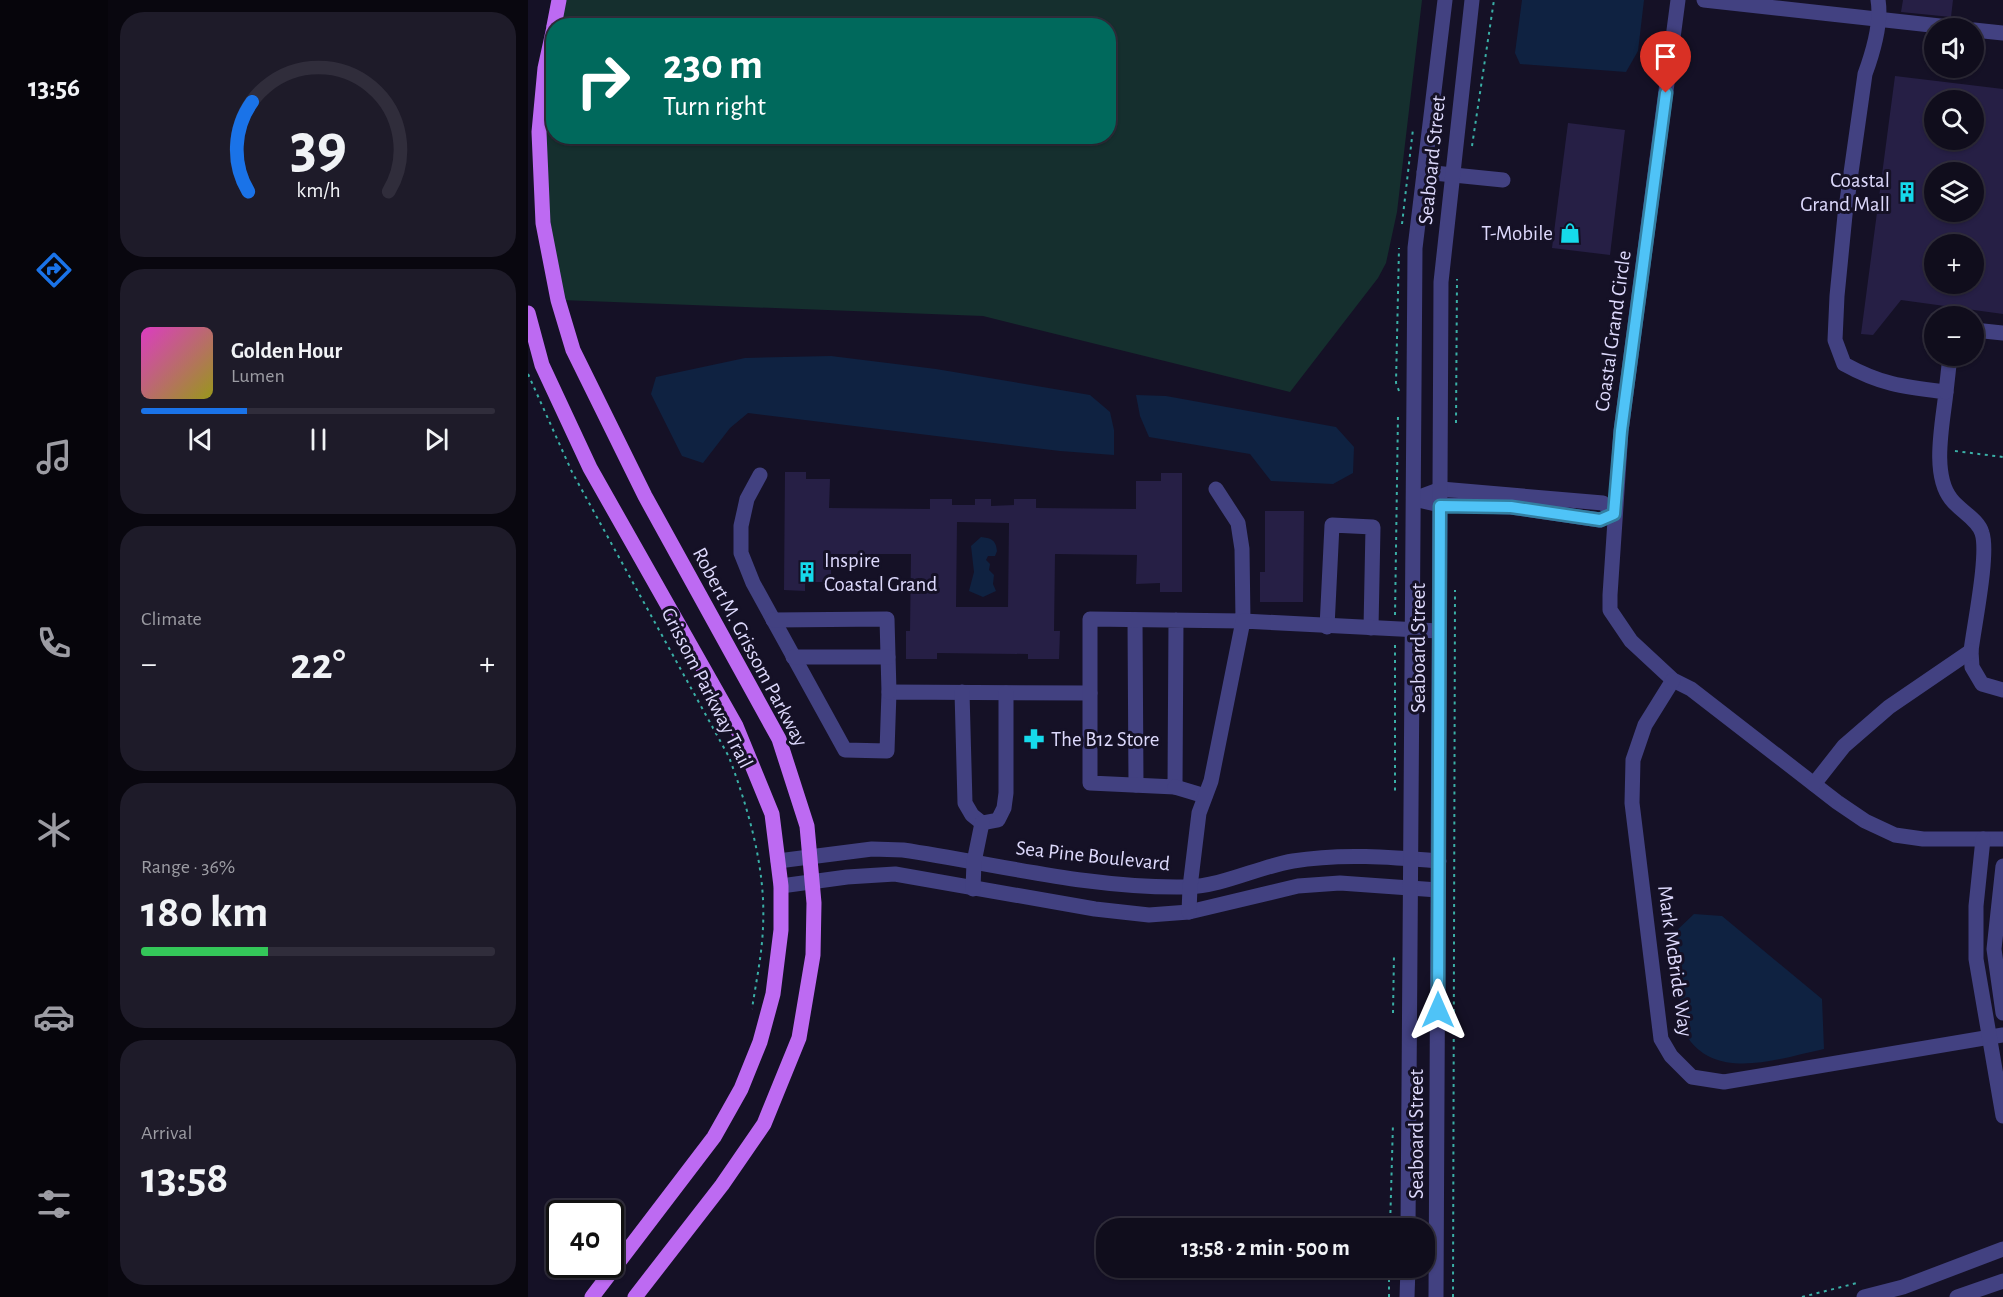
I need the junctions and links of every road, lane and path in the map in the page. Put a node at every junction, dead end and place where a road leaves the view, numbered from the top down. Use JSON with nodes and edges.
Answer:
{"nodes":[{"id":1,"x":559,"y":0,"type":"edge"},
{"id":2,"x":1445,"y":0,"type":"edge"},
{"id":3,"x":1472,"y":0,"type":"edge"},
{"id":4,"x":1494,"y":0,"type":"edge"},
{"id":5,"x":1678,"y":0,"type":"edge"},
{"id":6,"x":1704,"y":0,"type":"edge"},
{"id":7,"x":1878,"y":0,"type":"edge"},
{"id":8,"x":556,"y":18,"type":"edge"},
{"id":9,"x":1878,"y":21,"type":"junction"},
{"id":10,"x":1924,"y":25,"type":"edge"},
{"id":11,"x":1984,"y":31,"type":"edge"},
{"id":12,"x":2003,"y":33,"type":"edge"},
{"id":13,"x":546,"y":63,"type":"edge"},
{"id":14,"x":1424,"y":172,"type":"junction"},
{"id":15,"x":1459,"y":175,"type":"junction"},
{"id":16,"x":1503,"y":180,"type":"dead end"},
{"id":17,"x":1457,"y":275,"type":"dead end"},
{"id":18,"x":528,"y":313,"type":"edge"},
{"id":19,"x":1984,"y":331,"type":"edge"},
{"id":20,"x":2003,"y":333,"type":"edge"},
{"id":21,"x":1949,"y":366,"type":"edge"},
{"id":22,"x":528,"y":373,"type":"edge"},
{"id":23,"x":1946,"y":392,"type":"junction"},
{"id":24,"x":1454,"y":430,"type":"dead end"},
{"id":25,"x":1941,"y":449,"type":"junction"},
{"id":26,"x":2003,"y":457,"type":"edge"},
{"id":27,"x":760,"y":475,"type":"dead end"},
{"id":28,"x":1216,"y":489,"type":"dead end"},
{"id":29,"x":1441,"y":489,"type":"junction"},
{"id":30,"x":1414,"y":499,"type":"junction"},
{"id":31,"x":1440,"y":506,"type":"junction"},
{"id":32,"x":1614,"y":514,"type":"junction"},
{"id":33,"x":1455,"y":586,"type":"dead end"},
{"id":34,"x":773,"y":620,"type":"junction"},
{"id":35,"x":1135,"y":620,"type":"junction"},
{"id":36,"x":1176,"y":620,"type":"junction"},
{"id":37,"x":1243,"y":621,"type":"junction"},
{"id":38,"x":1327,"y":627,"type":"junction"},
{"id":39,"x":1371,"y":628,"type":"junction"},
{"id":40,"x":1413,"y":630,"type":"junction"},
{"id":41,"x":1439,"y":631,"type":"junction"},
{"id":42,"x":1971,"y":651,"type":"junction"},
{"id":43,"x":793,"y":657,"type":"junction"},
{"id":44,"x":888,"y":657,"type":"junction"},
{"id":45,"x":1673,"y":680,"type":"junction"},
{"id":46,"x":2003,"y":690,"type":"edge"},
{"id":47,"x":889,"y":692,"type":"junction"},
{"id":48,"x":962,"y":692,"type":"junction"},
{"id":49,"x":1006,"y":693,"type":"junction"},
{"id":50,"x":1090,"y":693,"type":"junction"},
{"id":51,"x":1814,"y":784,"type":"junction"},
{"id":52,"x":1136,"y":785,"type":"junction"},
{"id":53,"x":1175,"y":787,"type":"junction"},
{"id":54,"x":1205,"y":796,"type":"junction"},
{"id":55,"x":982,"y":823,"type":"junction"},
{"id":56,"x":1983,"y":839,"type":"junction"},
{"id":57,"x":2003,"y":839,"type":"edge"},
{"id":58,"x":811,"y":855,"type":"junction"},
{"id":59,"x":1411,"y":859,"type":"junction"},
{"id":60,"x":778,"y":861,"type":"junction"},
{"id":61,"x":1439,"y":861,"type":"junction"},
{"id":62,"x":974,"y":862,"type":"junction"},
{"id":63,"x":2003,"y":866,"type":"edge"},
{"id":64,"x":812,"y":882,"type":"junction"},
{"id":65,"x":781,"y":886,"type":"junction"},
{"id":66,"x":1190,"y":887,"type":"junction"},
{"id":67,"x":1410,"y":888,"type":"junction"},
{"id":68,"x":973,"y":889,"type":"junction"},
{"id":69,"x":1438,"y":890,"type":"junction"},
{"id":70,"x":1189,"y":912,"type":"junction"},
{"id":71,"x":752,"y":1009,"type":"dead end"},
{"id":72,"x":2003,"y":1013,"type":"edge"},
{"id":73,"x":1996,"y":1036,"type":"edge"},
{"id":74,"x":2003,"y":1116,"type":"edge"},
{"id":75,"x":1408,"y":1218,"type":"edge"},
{"id":76,"x":2003,"y":1249,"type":"edge"},
{"id":77,"x":1389,"y":1278,"type":"edge"},
{"id":78,"x":1408,"y":1278,"type":"edge"},
{"id":79,"x":2003,"y":1281,"type":"edge"},
{"id":80,"x":1861,"y":1290,"type":"edge"},
{"id":81,"x":592,"y":1297,"type":"edge"},
{"id":82,"x":634,"y":1297,"type":"edge"},
{"id":83,"x":1389,"y":1297,"type":"edge"},
{"id":84,"x":1407,"y":1297,"type":"edge"},
{"id":85,"x":1436,"y":1297,"type":"edge"},
{"id":86,"x":1453,"y":1297,"type":"edge"},
{"id":87,"x":1802,"y":1297,"type":"edge"},
{"id":88,"x":1957,"y":1297,"type":"edge"}],
"edges":[{"from":1,"to":8,"type":"main road","name":"Robert M. Grissom Parkway"},
{"from":2,"to":14,"type":"street","name":"Seaboard Street"},
{"from":3,"to":15,"type":"street","name":"Seaboard Street"},
{"from":4,"to":15,"type":"path"},
{"from":5,"to":32,"type":"street","name":"Coastal Grand Circle"},
{"from":6,"to":9,"type":"street"},
{"from":7,"to":9,"type":"street"},
{"from":9,"to":10,"type":"street"},
{"from":9,"to":23,"type":"street"},
{"from":11,"to":12,"type":"street"},
{"from":13,"to":58,"type":"main road","name":"Robert M. Grissom Parkway"},
{"from":14,"to":15,"type":"street"},
{"from":14,"to":30,"type":"street","name":"Seaboard Street"},
{"from":15,"to":16,"type":"street"},
{"from":15,"to":29,"type":"street","name":"Seaboard Street"},
{"from":17,"to":24,"type":"path"},
{"from":18,"to":60,"type":"main road"},
{"from":19,"to":20,"type":"street"},
{"from":21,"to":23,"type":"street"},
{"from":22,"to":71,"type":"path","name":"Grissom Parkway Trail"},
{"from":23,"to":25,"type":"street"},
{"from":25,"to":26,"type":"path"},
{"from":25,"to":42,"type":"street"},
{"from":27,"to":34,"type":"street"},
{"from":28,"to":37,"type":"street"},
{"from":29,"to":30,"type":"street"},
{"from":29,"to":31,"type":"street","name":"Seaboard Street"},
{"from":29,"to":32,"type":"street"},
{"from":30,"to":31,"type":"street"},
{"from":30,"to":40,"type":"street","name":"Seaboard Street"},
{"from":31,"to":32,"type":"street"},
{"from":31,"to":41,"type":"street","name":"Seaboard Street"},
{"from":32,"to":45,"type":"street","name":"Coastal Grand Circle"},
{"from":33,"to":86,"type":"path"},
{"from":34,"to":43,"type":"street"},
{"from":34,"to":44,"type":"street"},
{"from":35,"to":36,"type":"street"},
{"from":35,"to":50,"type":"street"},
{"from":35,"to":52,"type":"street"},
{"from":36,"to":37,"type":"street"},
{"from":36,"to":53,"type":"street"},
{"from":37,"to":38,"type":"street"},
{"from":37,"to":54,"type":"street"},
{"from":38,"to":39,"type":"street"},
{"from":38,"to":39,"type":"street"},
{"from":39,"to":40,"type":"street"},
{"from":40,"to":41,"type":"street"},
{"from":40,"to":59,"type":"street","name":"Seaboard Street"},
{"from":41,"to":61,"type":"street","name":"Seaboard Street"},
{"from":42,"to":46,"type":"street"},
{"from":42,"to":51,"type":"street"},
{"from":43,"to":44,"type":"street"},
{"from":43,"to":47,"type":"street"},
{"from":44,"to":47,"type":"street"},
{"from":45,"to":51,"type":"street","name":"Coastal Grand Circle"},
{"from":45,"to":73,"type":"street","name":"Mark McBride Way"},
{"from":47,"to":48,"type":"street"},
{"from":48,"to":49,"type":"street"},
{"from":48,"to":55,"type":"street"},
{"from":49,"to":50,"type":"street"},
{"from":49,"to":55,"type":"street"},
{"from":50,"to":52,"type":"street"},
{"from":51,"to":56,"type":"street","name":"Coastal Grand Circle"},
{"from":52,"to":53,"type":"street"},
{"from":53,"to":54,"type":"street"},
{"from":54,"to":66,"type":"street"},
{"from":55,"to":62,"type":"street"},
{"from":56,"to":57,"type":"street","name":"Coastal Grand Circle"},
{"from":56,"to":73,"type":"street"},
{"from":58,"to":60,"type":"street","name":"Sea Pine Boulevard"},
{"from":58,"to":62,"type":"street","name":"Sea Pine Boulevard"},
{"from":58,"to":64,"type":"main road","name":"Robert M. Grissom Parkway"},
{"from":59,"to":61,"type":"street","name":"Sea Pine Boulevard"},
{"from":59,"to":66,"type":"street","name":"Sea Pine Boulevard"},
{"from":59,"to":67,"type":"street","name":"Seaboard Street"},
{"from":60,"to":65,"type":"main road"},
{"from":61,"to":69,"type":"street","name":"Seaboard Street"},
{"from":62,"to":66,"type":"street","name":"Sea Pine Boulevard"},
{"from":62,"to":68,"type":"street"},
{"from":63,"to":72,"type":"street"},
{"from":64,"to":65,"type":"street"},
{"from":64,"to":68,"type":"street"},
{"from":64,"to":82,"type":"main road","name":"Robert M. Grissom Parkway"},
{"from":65,"to":81,"type":"main road"},
{"from":66,"to":70,"type":"street"},
{"from":67,"to":69,"type":"street"},
{"from":67,"to":70,"type":"street"},
{"from":67,"to":75,"type":"street","name":"Seaboard Street"},
{"from":68,"to":70,"type":"street"},
{"from":69,"to":85,"type":"street","name":"Seaboard Street"},
{"from":73,"to":74,"type":"street"},
{"from":76,"to":80,"type":"street"},
{"from":77,"to":83,"type":"path"},
{"from":78,"to":84,"type":"street"},
{"from":79,"to":88,"type":"street"},
{"from":80,"to":87,"type":"path"}]}
